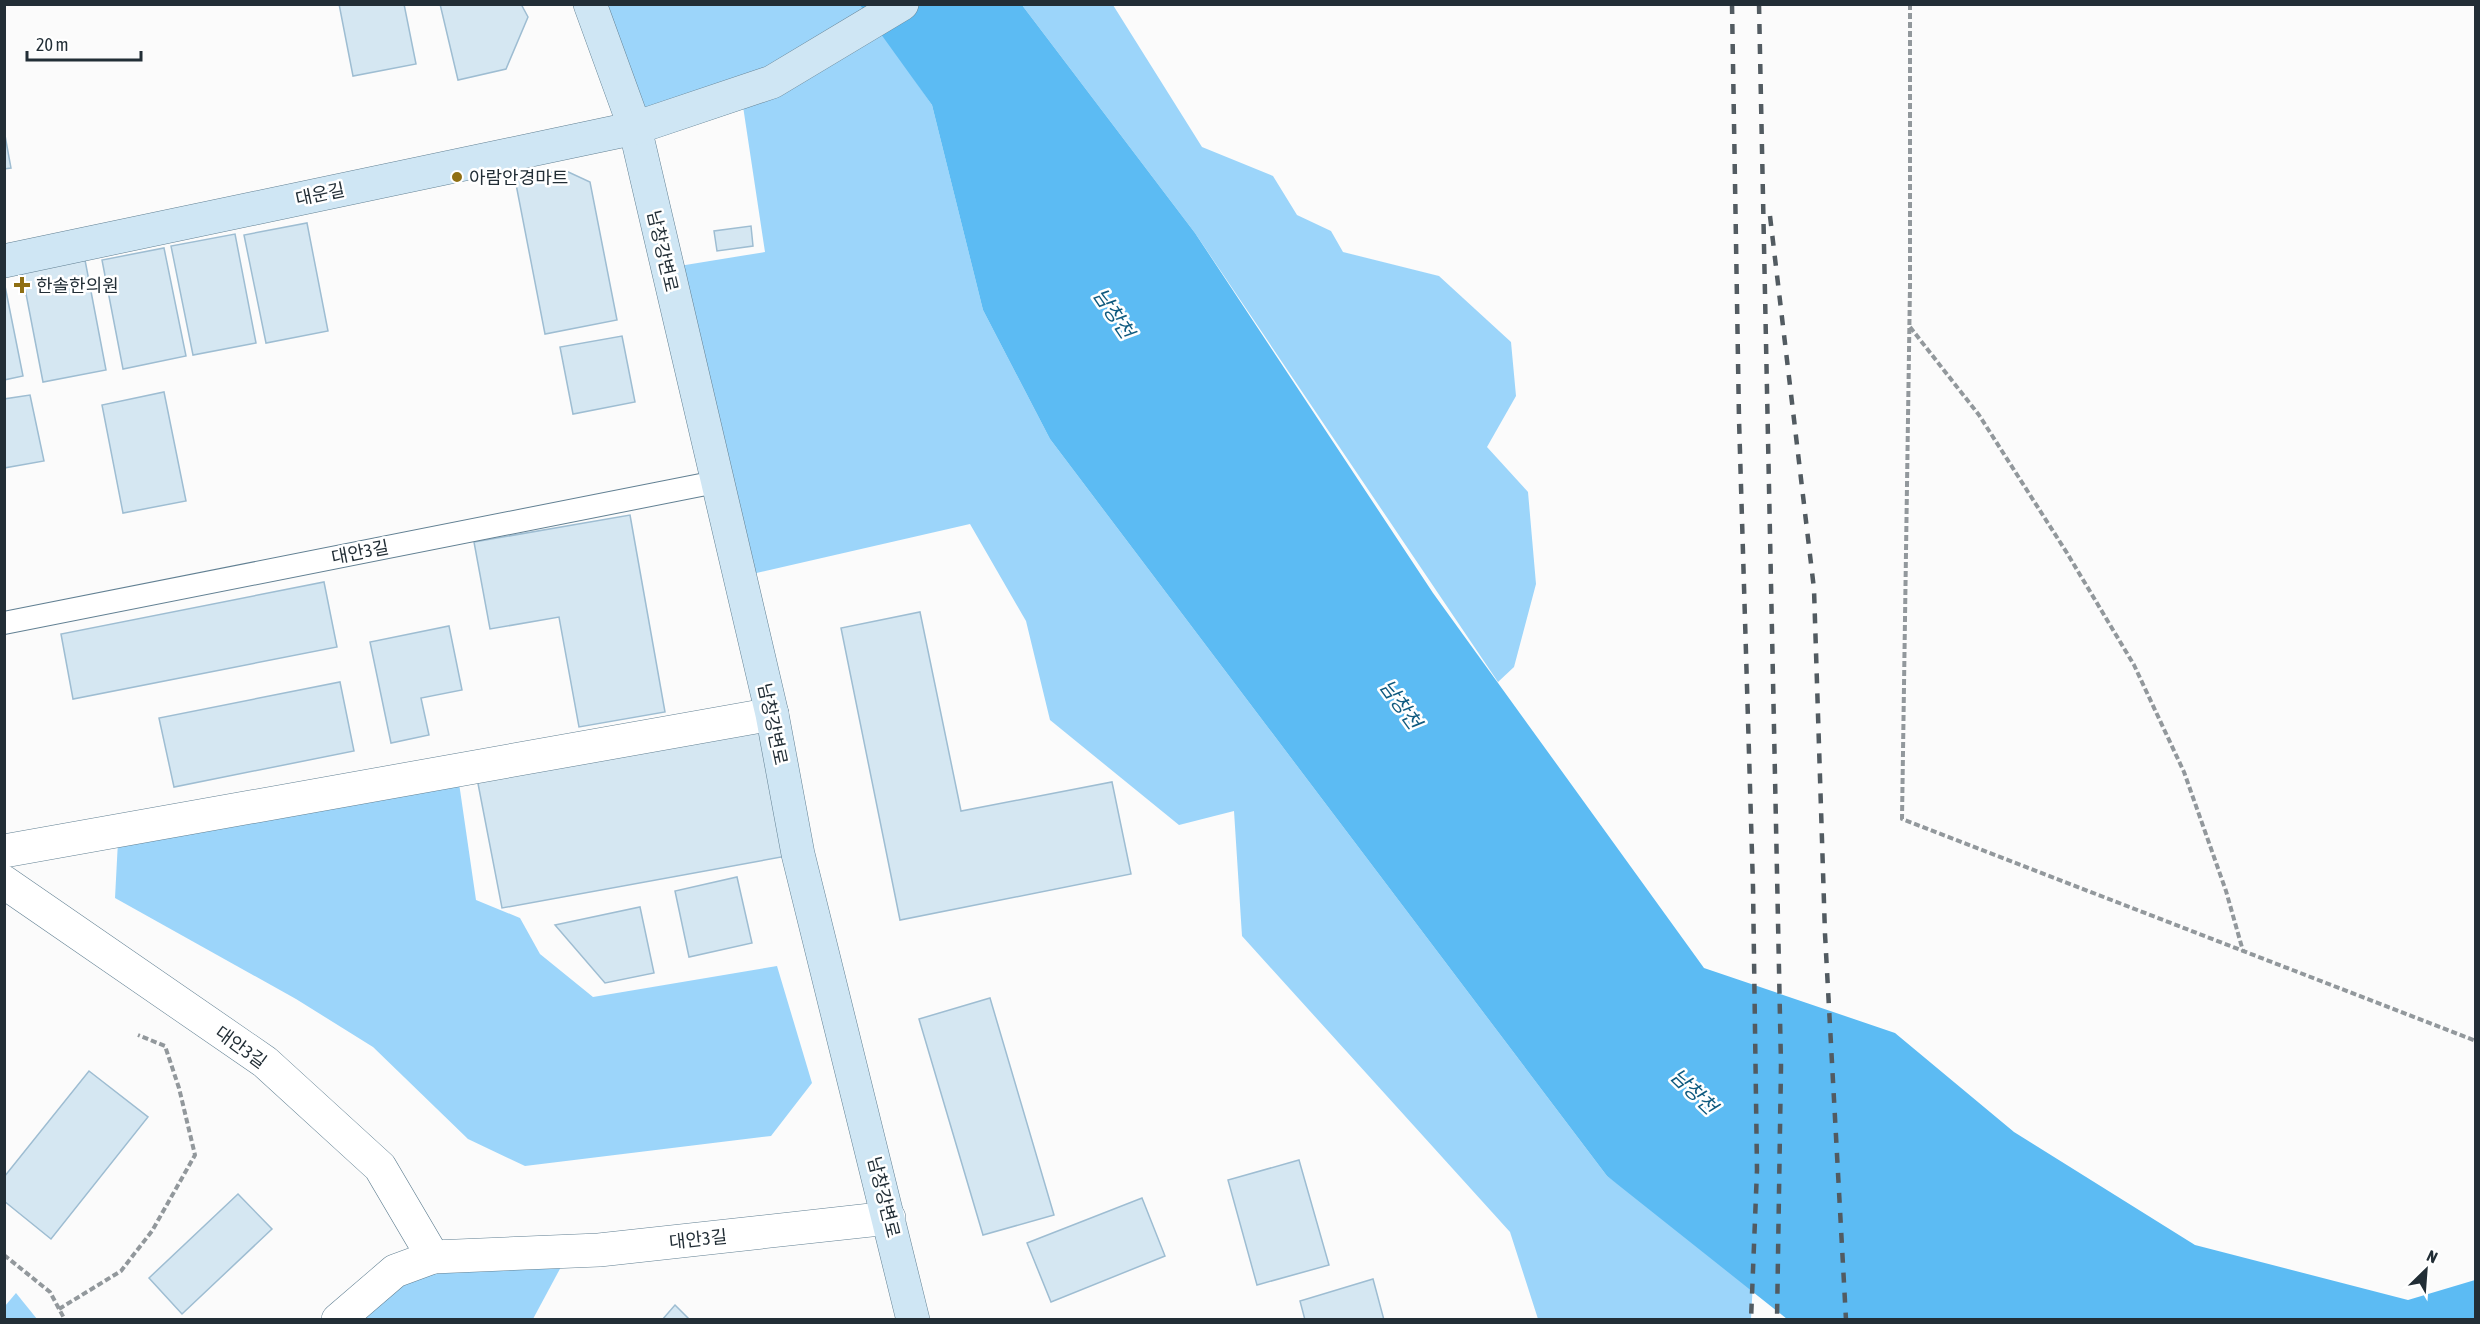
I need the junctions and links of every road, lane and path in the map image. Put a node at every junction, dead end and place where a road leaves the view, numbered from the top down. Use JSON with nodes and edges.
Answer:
{"nodes":[{"id":1,"x":590,"y":4,"type":"edge"},
{"id":2,"x":902,"y":4,"type":"edge"},
{"id":3,"x":1910,"y":4,"type":"edge"},
{"id":4,"x":635,"y":128,"type":"junction"},
{"id":5,"x":4,"y":261,"type":"edge"},
{"id":6,"x":1909,"y":325,"type":"junction"},
{"id":7,"x":716,"y":482,"type":"junction"},
{"id":8,"x":4,"y":623,"type":"edge"},
{"id":9,"x":772,"y":714,"type":"junction"},
{"id":10,"x":4,"y":851,"type":"edge"},
{"id":11,"x":4,"y":882,"type":"edge"},
{"id":12,"x":2243,"y":951,"type":"junction"},
{"id":13,"x":138,"y":1035,"type":"dead end"},
{"id":14,"x":2475,"y":1041,"type":"edge"},
{"id":15,"x":890,"y":1218,"type":"junction"},
{"id":16,"x":4,"y":1256,"type":"edge"},
{"id":17,"x":434,"y":1257,"type":"junction"},
{"id":18,"x":59,"y":1309,"type":"junction"},
{"id":19,"x":65,"y":1320,"type":"edge"},
{"id":20,"x":338,"y":1320,"type":"edge"},
{"id":21,"x":913,"y":1320,"type":"edge"}],
"edges":[{"from":1,"to":4,"type":"street","name":"남창강변로"},
{"from":2,"to":4,"type":"street"},
{"from":3,"to":6,"type":"path"},
{"from":4,"to":5,"type":"street","name":"대운길"},
{"from":4,"to":7,"type":"street","name":"남창강변로"},
{"from":6,"to":12,"type":"path"},
{"from":6,"to":12,"type":"path"},
{"from":7,"to":8,"type":"lane","name":"대안3길"},
{"from":7,"to":9,"type":"street","name":"남창강변로"},
{"from":9,"to":10,"type":"street"},
{"from":9,"to":15,"type":"street","name":"남창강변로"},
{"from":11,"to":17,"type":"street","name":"대안3길"},
{"from":12,"to":14,"type":"path"},
{"from":13,"to":18,"type":"path"},
{"from":15,"to":17,"type":"street","name":"대안3길"},
{"from":15,"to":21,"type":"street","name":"남창강변로"},
{"from":16,"to":18,"type":"path"},
{"from":17,"to":20,"type":"street","name":"대안3길"},
{"from":18,"to":19,"type":"path"}]}
